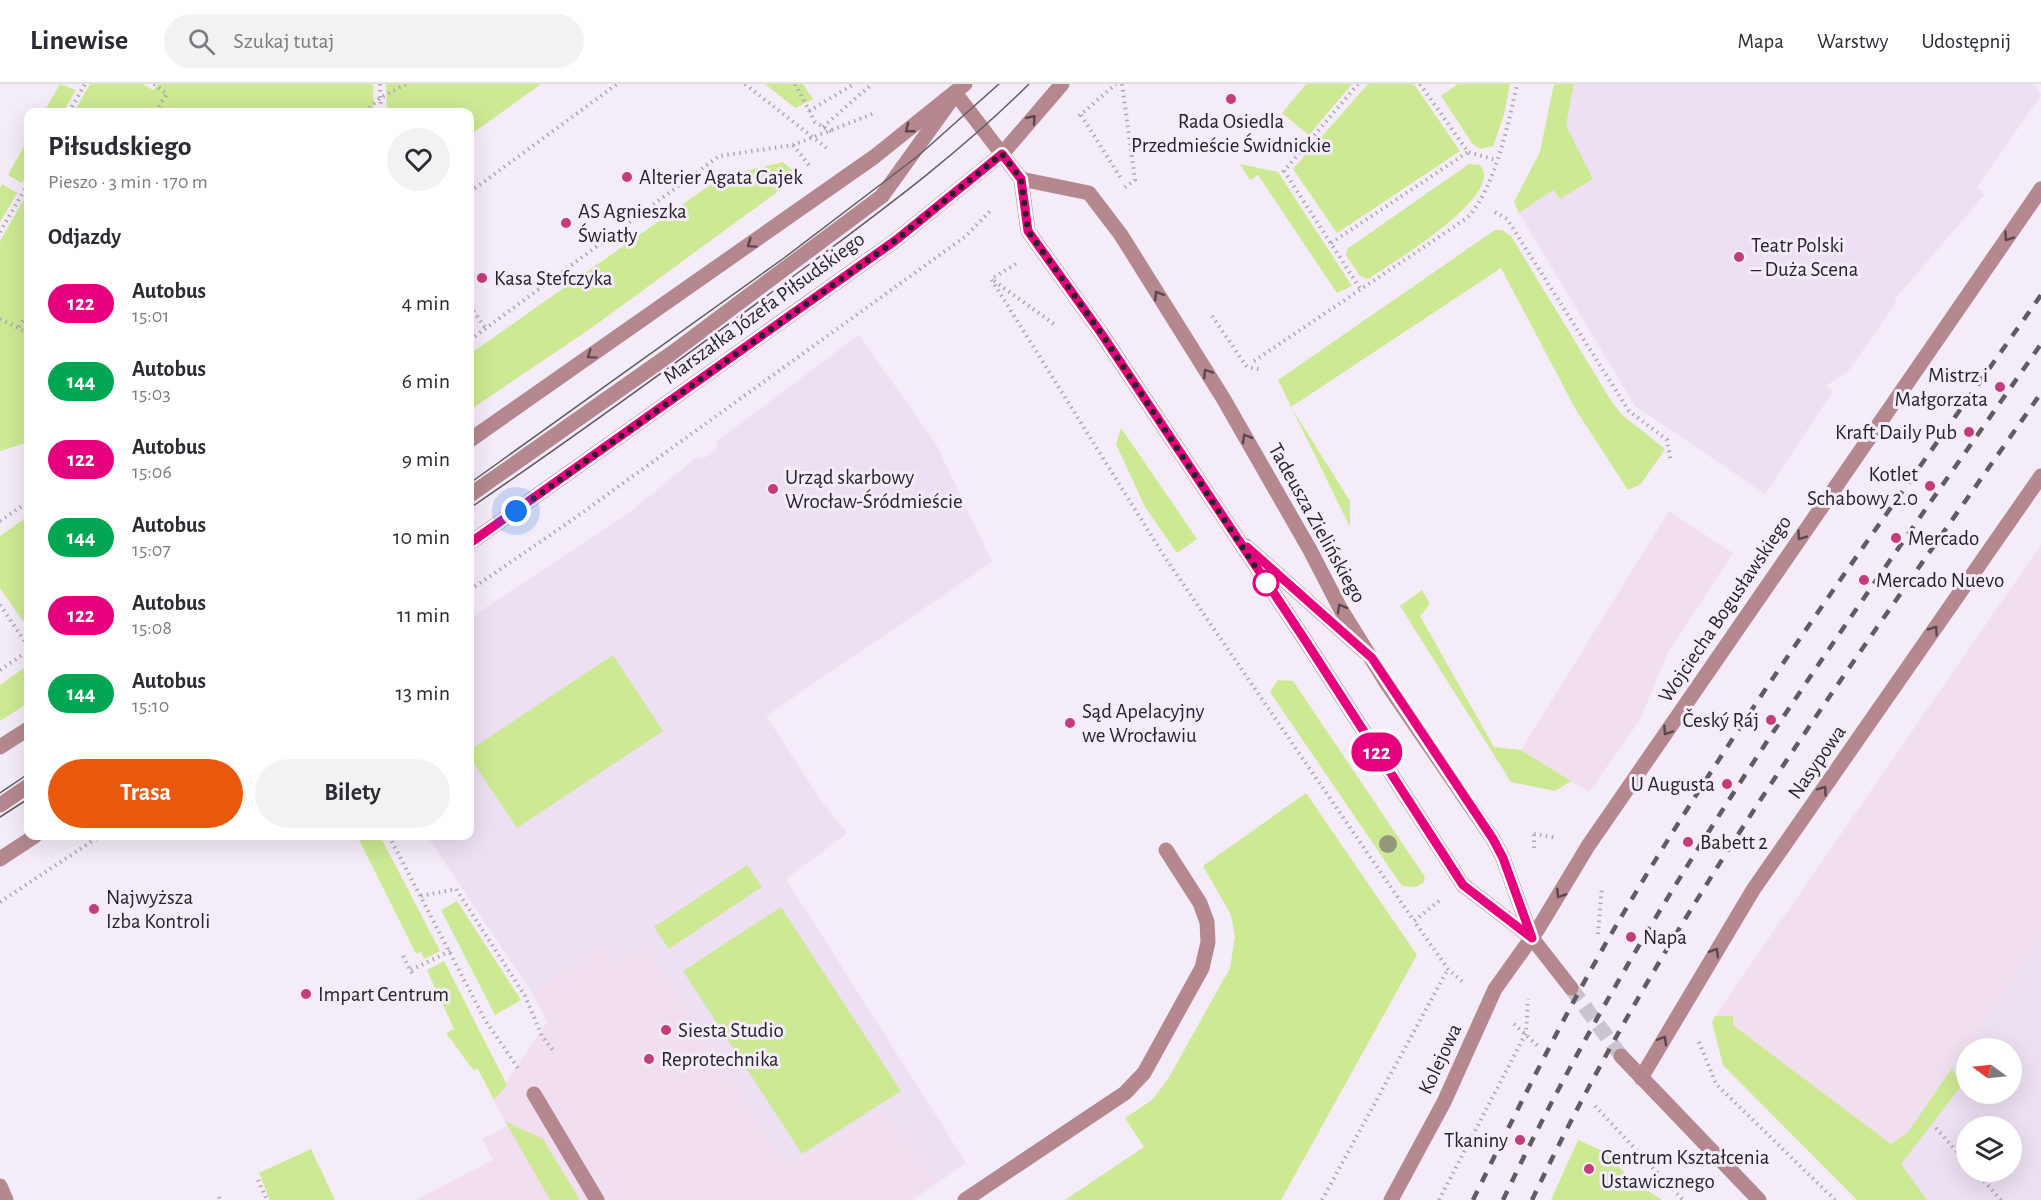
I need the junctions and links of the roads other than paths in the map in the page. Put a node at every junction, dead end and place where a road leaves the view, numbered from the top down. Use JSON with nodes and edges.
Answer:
{"nodes":[{"id":1,"x":1062,"y":84,"type":"edge"},
{"id":2,"x":960,"y":89,"type":"edge"},
{"id":3,"x":1002,"y":154,"type":"junction"},
{"id":4,"x":1021,"y":179,"type":"junction"},
{"id":5,"x":2041,"y":189,"type":"edge"},
{"id":6,"x":474,"y":437,"type":"edge"},
{"id":7,"x":2041,"y":476,"type":"edge"},
{"id":8,"x":474,"y":492,"type":"edge"},
{"id":9,"x":1233,"y":534,"type":"junction"},
{"id":10,"x":474,"y":540,"type":"edge"},
{"id":11,"x":1372,"y":658,"type":"junction"},
{"id":12,"x":24,"y":732,"type":"edge"},
{"id":13,"x":0,"y":747,"type":"edge"},
{"id":14,"x":24,"y":789,"type":"edge"},
{"id":15,"x":0,"y":805,"type":"edge"},
{"id":16,"x":29,"y":840,"type":"edge"},
{"id":17,"x":1166,"y":850,"type":"dead end"},
{"id":18,"x":0,"y":859,"type":"edge"},
{"id":19,"x":1532,"y":938,"type":"junction"},
{"id":20,"x":1571,"y":988,"type":"tunnel mouth"},
{"id":21,"x":1621,"y":1056,"type":"tunnel mouth"},
{"id":22,"x":1641,"y":1078,"type":"junction"},
{"id":23,"x":534,"y":1094,"type":"road end"},
{"id":24,"x":0,"y":1186,"type":"edge"},
{"id":25,"x":6,"y":1200,"type":"edge"},
{"id":26,"x":597,"y":1200,"type":"edge"},
{"id":27,"x":965,"y":1200,"type":"edge"},
{"id":28,"x":1391,"y":1200,"type":"edge"},
{"id":29,"x":1759,"y":1200,"type":"edge"}],
"edges":[{"from":3,"to":1,"type":"street","name":"Marszałka Józefa Piłsudskiego","one_way":true},
{"from":2,"to":3,"type":"street","name":"Tadeusza Zielińskiego"},
{"from":2,"to":6,"type":"street","one_way":true},
{"from":2,"to":8,"type":"street"},
{"from":3,"to":4,"type":"street","name":"Tadeusza Zielińskiego"},
{"from":3,"to":10,"type":"street","name":"Marszałka Józefa Piłsudskiego"},
{"from":4,"to":9,"type":"street","name":"Tadeusza Zielińskiego"},
{"from":11,"to":4,"type":"street","name":"Tadeusza Zielińskiego","one_way":true},
{"from":5,"to":19,"type":"street","name":"Wojciecha Bogusławskiego","one_way":true},
{"from":22,"to":7,"type":"street","name":"Nasypowa","one_way":true},
{"from":9,"to":11,"type":"street"},
{"from":9,"to":19,"type":"street","name":"Tadeusza Zielińskiego"},
{"from":11,"to":19,"type":"street","name":"Tadeusza Zielińskiego"},
{"from":12,"to":13,"type":"street"},
{"from":14,"to":15,"type":"street"},
{"from":16,"to":18,"type":"street"},
{"from":17,"to":27,"type":"street"},
{"from":19,"to":20,"type":"street","name":"Tadeusza Zielińskiego"},
{"from":19,"to":28,"type":"street","name":"Kolejowa"},
{"from":21,"to":22,"type":"street"},
{"from":22,"to":29,"type":"street"},
{"from":23,"to":26,"type":"street"},
{"from":24,"to":25,"type":"street"}]}
